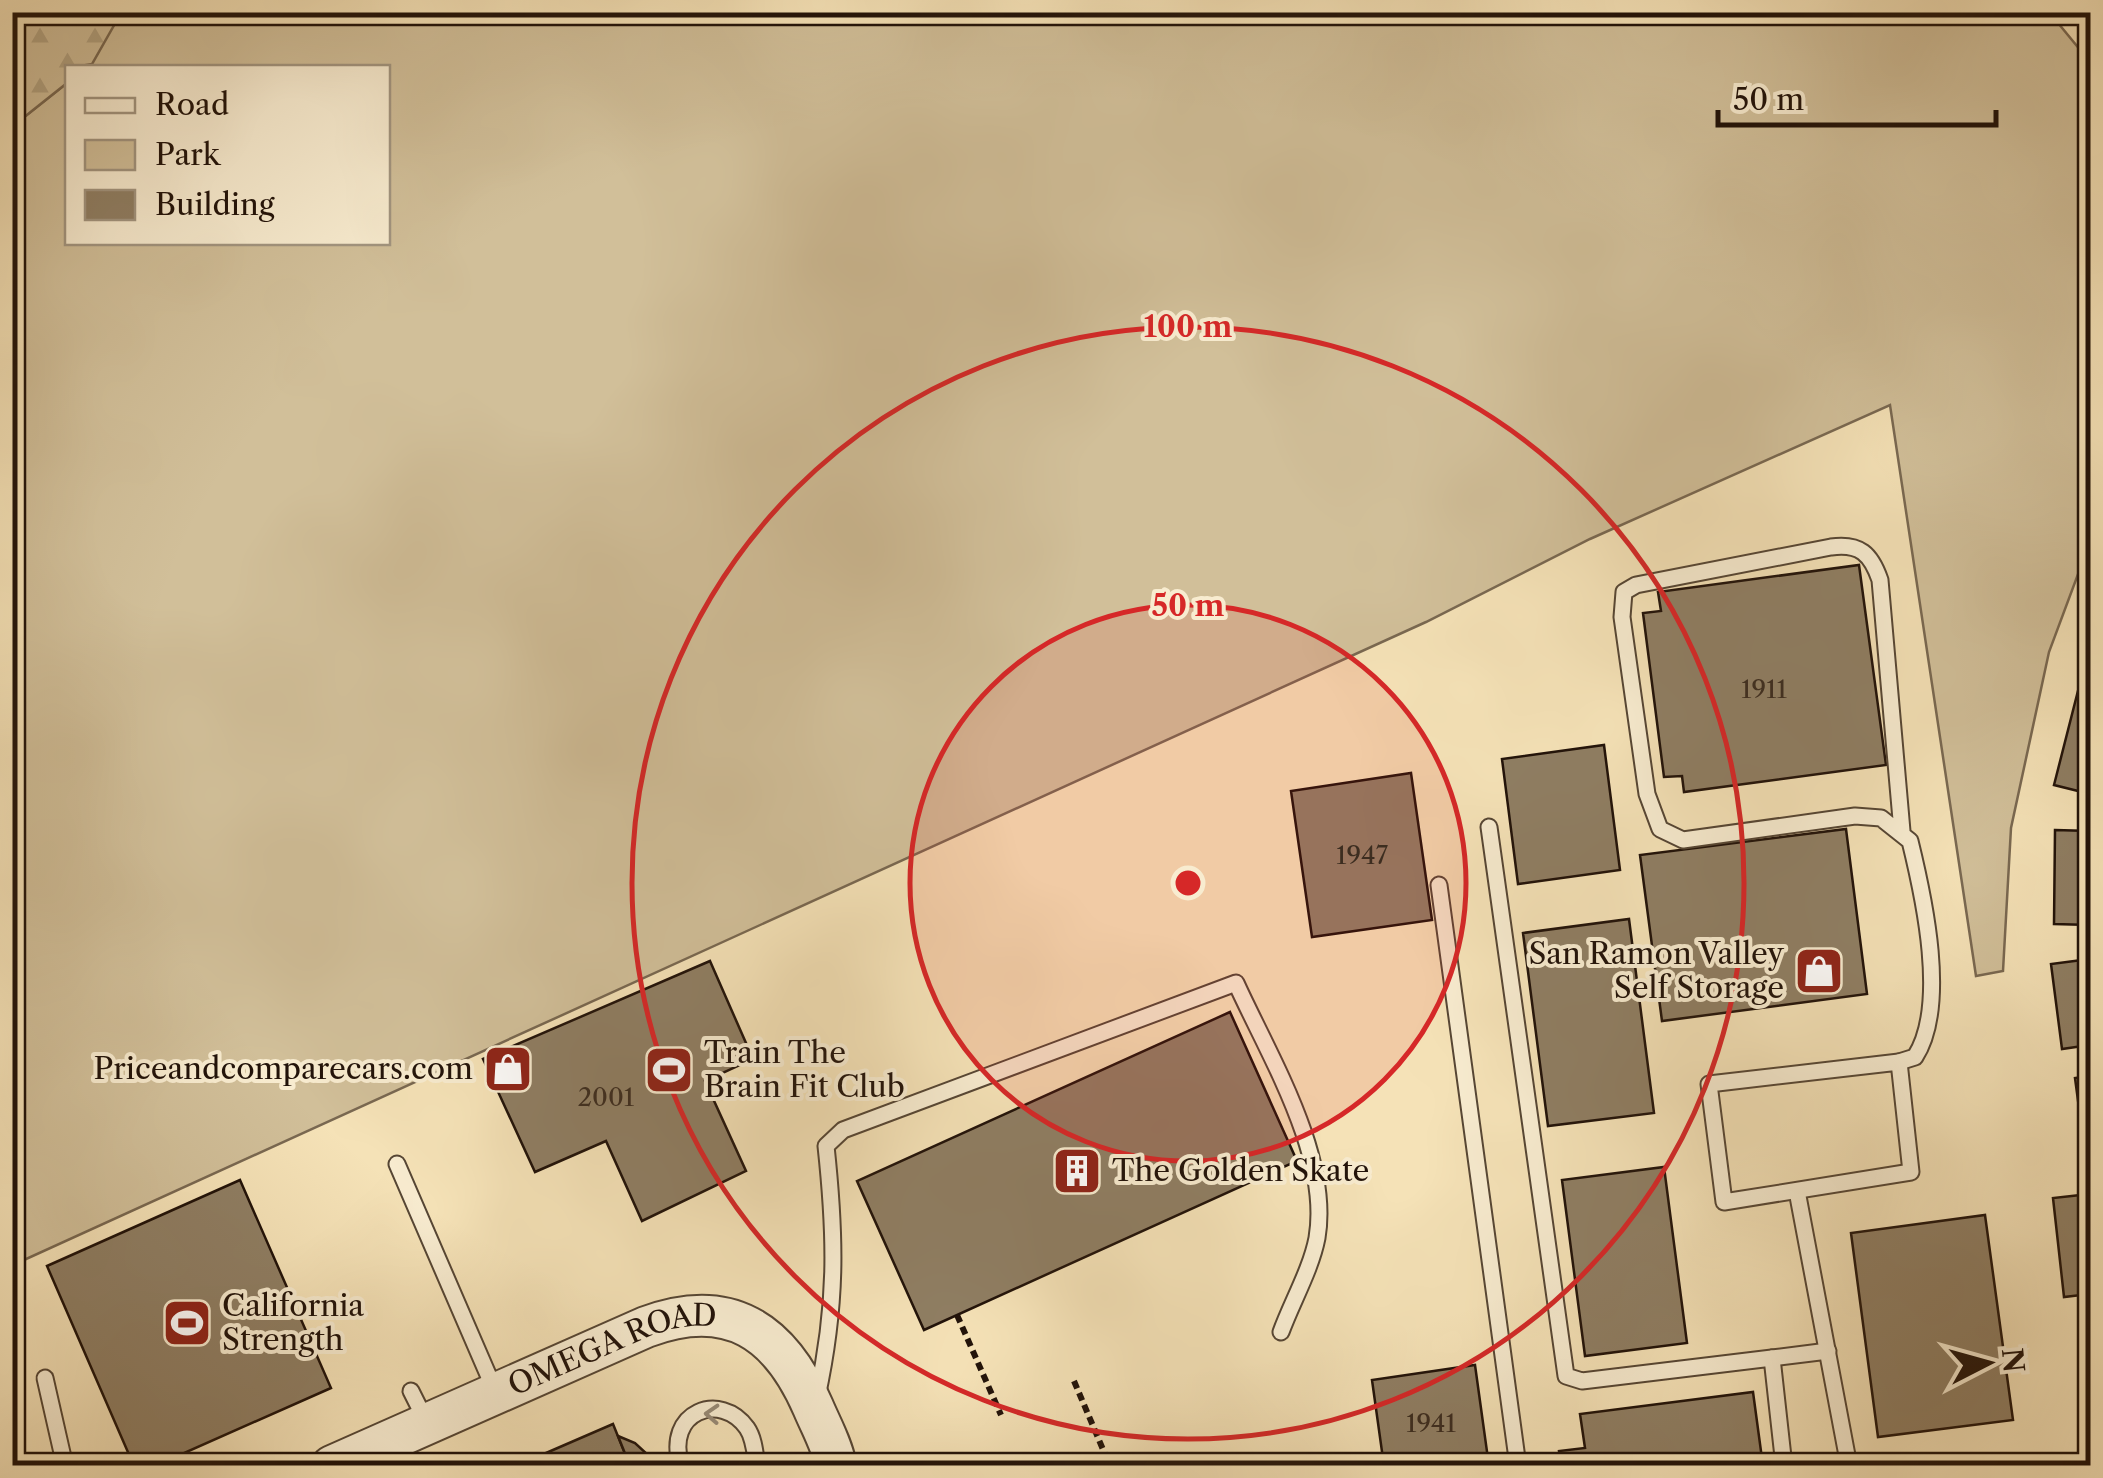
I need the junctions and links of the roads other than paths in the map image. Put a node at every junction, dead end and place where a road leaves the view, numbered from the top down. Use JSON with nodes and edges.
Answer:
{"nodes":[{"id":1,"x":1489,"y":828,"type":"dead end"},
{"id":2,"x":1902,"y":831,"type":"junction"},
{"id":3,"x":1438,"y":886,"type":"dead end"},
{"id":4,"x":1898,"y":1062,"type":"junction"},
{"id":5,"x":397,"y":1164,"type":"dead end"},
{"id":6,"x":1797,"y":1191,"type":"junction"},
{"id":7,"x":1280,"y":1332,"type":"dead end"},
{"id":8,"x":1828,"y":1351,"type":"junction"},
{"id":9,"x":1772,"y":1358,"type":"junction"},
{"id":10,"x":45,"y":1378,"type":"dead end"},
{"id":11,"x":496,"y":1393,"type":"junction"},
{"id":12,"x":814,"y":1410,"type":"junction"},
{"id":13,"x":835,"y":1460,"type":"edge"},
{"id":14,"x":65,"y":1466,"type":"edge"},
{"id":15,"x":332,"y":1466,"type":"edge"},
{"id":16,"x":681,"y":1466,"type":"edge"},
{"id":17,"x":757,"y":1466,"type":"edge"},
{"id":18,"x":1518,"y":1466,"type":"edge"},
{"id":19,"x":1784,"y":1466,"type":"edge"},
{"id":20,"x":1849,"y":1466,"type":"edge"}],
"edges":[{"from":1,"to":9,"type":"lane"},
{"from":2,"to":2,"type":"lane"},
{"from":2,"to":4,"type":"lane"},
{"from":3,"to":18,"type":"lane"},
{"from":4,"to":6,"type":"lane"},
{"from":4,"to":6,"type":"lane"},
{"from":5,"to":11,"type":"lane"},
{"from":6,"to":8,"type":"lane"},
{"from":7,"to":12,"type":"lane"},
{"from":8,"to":9,"type":"lane"},
{"from":8,"to":20,"type":"lane"},
{"from":9,"to":19,"type":"lane"},
{"from":10,"to":14,"type":"lane"},
{"from":11,"to":12,"type":"street","name":"OMEGA ROAD"},
{"from":11,"to":15,"type":"street","name":"OMEGA ROAD"},
{"from":12,"to":13,"type":"street","name":"OMEGA ROAD"},
{"from":17,"to":16,"type":"lane","one_way":true}]}
